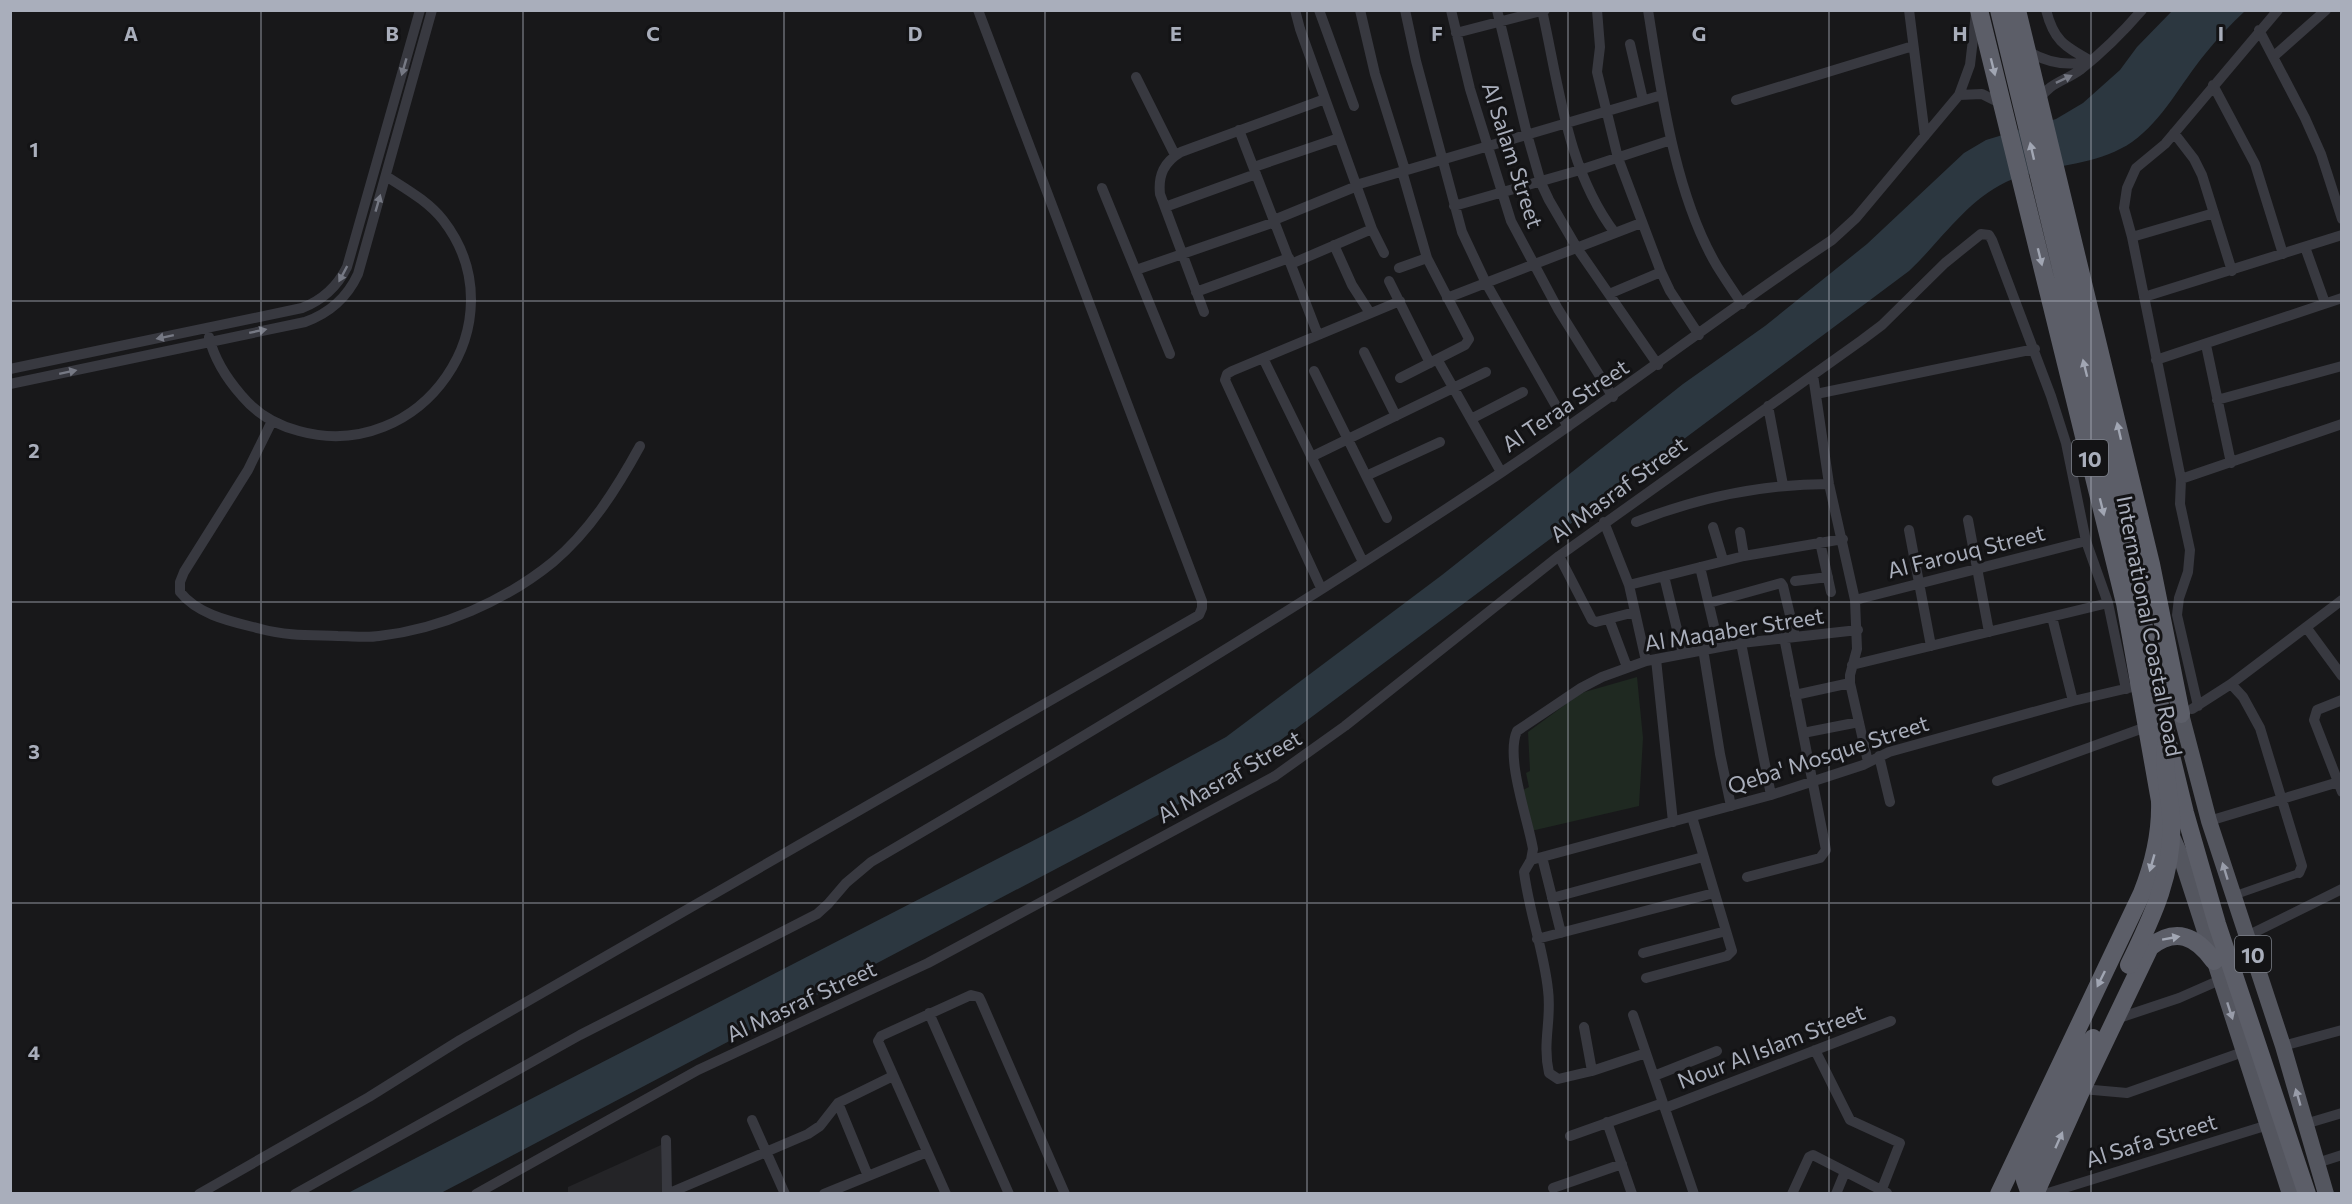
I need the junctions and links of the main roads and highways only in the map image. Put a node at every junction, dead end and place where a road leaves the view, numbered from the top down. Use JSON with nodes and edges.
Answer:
{"nodes":[{"id":1,"x":1978,"y":10,"type":"edge"},
{"id":2,"x":1998,"y":10,"type":"edge"},
{"id":3,"x":2017,"y":10,"type":"edge"},
{"id":4,"x":2181,"y":714,"type":"joint"},
{"id":5,"x":2167,"y":739,"type":"junction"},
{"id":6,"x":2161,"y":819,"type":"junction"},
{"id":7,"x":2222,"y":961,"type":"junction"},
{"id":8,"x":2000,"y":1194,"type":"edge"},
{"id":9,"x":2030,"y":1194,"type":"edge"},
{"id":10,"x":2035,"y":1194,"type":"edge"},
{"id":11,"x":2290,"y":1194,"type":"edge"},
{"id":12,"x":2307,"y":1194,"type":"edge"},
{"id":13,"x":2326,"y":1194,"type":"edge"}],
"edges":[{"from":1,"to":6,"type":"highway","name":"International Coastal Road","number":"10","one_way":true},
{"from":5,"to":2,"type":"highway","one_way":true},
{"from":4,"to":3,"type":"highway","name":"International Coastal Road","number":"10","one_way":true},
{"from":13,"to":4,"type":"main road","number":"10","one_way":true},
{"from":5,"to":7,"type":"highway"},
{"from":5,"to":9,"type":"highway","bridge":true},
{"from":6,"to":7,"type":"main road","number":"10"},
{"from":6,"to":8,"type":"highway","name":"International Coastal Road","number":"10","one_way":true},
{"from":10,"to":7,"type":"highway","number":"10","one_way":true},
{"from":7,"to":11,"type":"main road","number":"10","one_way":true},
{"from":7,"to":12,"type":"highway"}]}
